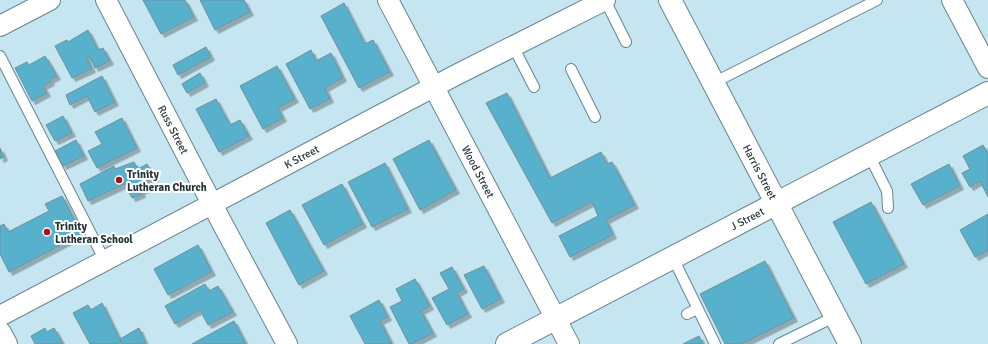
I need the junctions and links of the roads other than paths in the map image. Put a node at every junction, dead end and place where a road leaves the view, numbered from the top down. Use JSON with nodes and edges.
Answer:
{"nodes":[{"id":1,"x":50,"y":0,"type":"edge"},
{"id":2,"x":106,"y":0,"type":"edge"},
{"id":3,"x":388,"y":0,"type":"edge"},
{"id":4,"x":605,"y":0,"type":"edge"},
{"id":5,"x":670,"y":0,"type":"edge"},
{"id":6,"x":877,"y":0,"type":"edge"},
{"id":7,"x":952,"y":0,"type":"edge"},
{"id":8,"x":0,"y":26,"type":"edge"},
{"id":9,"x":626,"y":42,"type":"dead end"},
{"id":10,"x":514,"y":46,"type":"junction"},
{"id":11,"x":0,"y":56,"type":"edge"},
{"id":12,"x":988,"y":68,"type":"edge"},
{"id":13,"x":571,"y":69,"type":"dead end"},
{"id":14,"x":713,"y":83,"type":"junction"},
{"id":15,"x":433,"y":86,"type":"junction"},
{"id":16,"x":534,"y":87,"type":"dead end"},
{"id":17,"x":988,"y":93,"type":"edge"},
{"id":18,"x":594,"y":117,"type":"dead end"},
{"id":19,"x":869,"y":155,"type":"junction"},
{"id":20,"x":212,"y":204,"type":"junction"},
{"id":21,"x":777,"y":204,"type":"junction"},
{"id":22,"x":888,"y":208,"type":"dead end"},
{"id":23,"x":673,"y":258,"type":"junction"},
{"id":24,"x":105,"y":261,"type":"junction"},
{"id":25,"x":697,"y":309,"type":"junction"},
{"id":26,"x":687,"y":314,"type":"dead end"},
{"id":27,"x":0,"y":316,"type":"edge"},
{"id":28,"x":836,"y":316,"type":"junction"},
{"id":29,"x":556,"y":318,"type":"junction"},
{"id":30,"x":0,"y":333,"type":"edge"},
{"id":31,"x":6,"y":344,"type":"edge"},
{"id":32,"x":287,"y":344,"type":"edge"},
{"id":33,"x":507,"y":344,"type":"edge"},
{"id":34,"x":569,"y":344,"type":"edge"},
{"id":35,"x":715,"y":344,"type":"edge"},
{"id":36,"x":779,"y":344,"type":"edge"},
{"id":37,"x":850,"y":344,"type":"edge"}],
"edges":[{"from":1,"to":8,"type":"street"},
{"from":2,"to":20,"type":"street","name":"Russ Street"},
{"from":3,"to":15,"type":"street","name":"Wood Street"},
{"from":4,"to":9,"type":"lane"},
{"from":4,"to":10,"type":"street","name":"K Street"},
{"from":5,"to":14,"type":"street","name":"Harris Street"},
{"from":6,"to":14,"type":"lane"},
{"from":7,"to":12,"type":"street"},
{"from":10,"to":15,"type":"street","name":"K Street"},
{"from":10,"to":16,"type":"lane"},
{"from":11,"to":24,"type":"lane"},
{"from":13,"to":18,"type":"lane"},
{"from":14,"to":21,"type":"street","name":"Harris Street"},
{"from":15,"to":20,"type":"street","name":"K Street"},
{"from":15,"to":29,"type":"street","name":"Wood Street"},
{"from":17,"to":19,"type":"street","name":"J Street"},
{"from":19,"to":21,"type":"street","name":"J Street"},
{"from":19,"to":22,"type":"lane"},
{"from":20,"to":24,"type":"street","name":"K Street"},
{"from":20,"to":32,"type":"street","name":"Russ Street"},
{"from":21,"to":23,"type":"street","name":"J Street"},
{"from":21,"to":28,"type":"street","name":"Harris Street"},
{"from":23,"to":25,"type":"lane"},
{"from":23,"to":29,"type":"street","name":"J Street"},
{"from":24,"to":27,"type":"street","name":"K Street"},
{"from":25,"to":26,"type":"lane"},
{"from":25,"to":35,"type":"lane"},
{"from":28,"to":36,"type":"lane"},
{"from":28,"to":37,"type":"street","name":"Harris Street"},
{"from":29,"to":33,"type":"street","name":"J Street"},
{"from":29,"to":34,"type":"street","name":"Wood Street"},
{"from":30,"to":31,"type":"street"}]}
